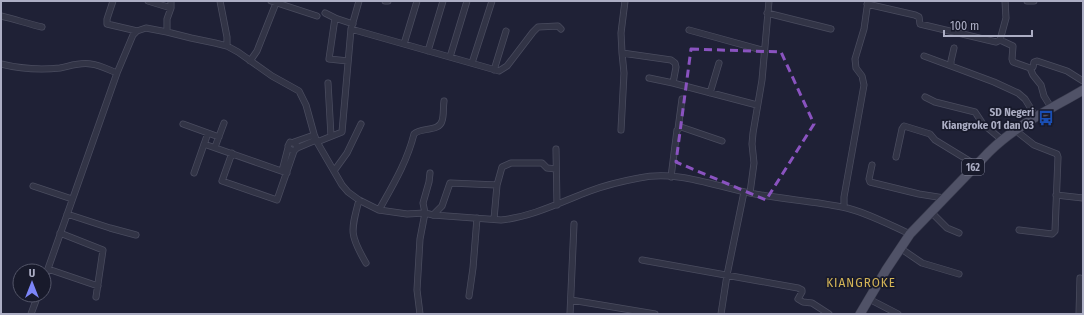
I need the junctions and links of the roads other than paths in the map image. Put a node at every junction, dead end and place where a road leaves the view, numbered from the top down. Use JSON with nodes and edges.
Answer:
{"nodes":[{"id":1,"x":113,"y":1,"type":"edge"},
{"id":2,"x":148,"y":1,"type":"edge"},
{"id":3,"x":171,"y":1,"type":"edge"},
{"id":4,"x":220,"y":1,"type":"edge"},
{"id":5,"x":359,"y":1,"type":"edge"},
{"id":6,"x":385,"y":1,"type":"edge"},
{"id":7,"x":388,"y":1,"type":"edge"},
{"id":8,"x":417,"y":1,"type":"edge"},
{"id":9,"x":443,"y":1,"type":"edge"},
{"id":10,"x":467,"y":1,"type":"edge"},
{"id":11,"x":492,"y":1,"type":"edge"},
{"id":12,"x":625,"y":1,"type":"edge"},
{"id":13,"x":769,"y":1,"type":"edge"},
{"id":14,"x":1005,"y":1,"type":"edge"},
{"id":15,"x":1027,"y":1,"type":"edge"},
{"id":16,"x":1034,"y":1,"type":"edge"},
{"id":17,"x":273,"y":2,"type":"edge"},
{"id":18,"x":868,"y":3,"type":"edge"},
{"id":19,"x":171,"y":8,"type":"junction"},
{"id":20,"x":325,"y":13,"type":"dead end"},
{"id":21,"x":767,"y":13,"type":"junction"},
{"id":22,"x":1,"y":16,"type":"edge"},
{"id":23,"x":317,"y":16,"type":"dead end"},
{"id":24,"x":335,"y":18,"type":"junction"},
{"id":25,"x":42,"y":26,"type":"dead end"},
{"id":26,"x":352,"y":26,"type":"junction"},
{"id":27,"x":561,"y":29,"type":"dead end"},
{"id":28,"x":688,"y":30,"type":"dead end"},
{"id":29,"x":831,"y":30,"type":"dead end"},
{"id":30,"x":137,"y":31,"type":"junction"},
{"id":31,"x":506,"y":31,"type":"dead end"},
{"id":32,"x":167,"y":32,"type":"junction"},
{"id":33,"x":1000,"y":40,"type":"junction"},
{"id":34,"x":404,"y":44,"type":"junction"},
{"id":35,"x":227,"y":46,"type":"junction"},
{"id":36,"x":954,"y":48,"type":"dead end"},
{"id":37,"x":428,"y":51,"type":"junction"},
{"id":38,"x":765,"y":51,"type":"junction"},
{"id":39,"x":622,"y":53,"type":"junction"},
{"id":40,"x":924,"y":56,"type":"dead end"},
{"id":41,"x":450,"y":57,"type":"junction"},
{"id":42,"x":250,"y":61,"type":"junction"},
{"id":43,"x":348,"y":62,"type":"junction"},
{"id":44,"x":472,"y":63,"type":"junction"},
{"id":45,"x":719,"y":63,"type":"dead end"},
{"id":46,"x":1,"y":64,"type":"edge"},
{"id":47,"x":950,"y":66,"type":"junction"},
{"id":48,"x":1030,"y":68,"type":"junction"},
{"id":49,"x":494,"y":70,"type":"junction"},
{"id":50,"x":117,"y":74,"type":"junction"},
{"id":51,"x":649,"y":78,"type":"dead end"},
{"id":52,"x":1083,"y":81,"type":"edge"},
{"id":53,"x":328,"y":83,"type":"dead end"},
{"id":54,"x":673,"y":83,"type":"junction"},
{"id":55,"x":1083,"y":90,"type":"edge"},
{"id":56,"x":710,"y":93,"type":"junction"},
{"id":57,"x":925,"y":97,"type":"dead end"},
{"id":58,"x":682,"y":99,"type":"dead end"},
{"id":59,"x":444,"y":102,"type":"dead end"},
{"id":60,"x":757,"y":105,"type":"junction"},
{"id":61,"x":1052,"y":109,"type":"junction"},
{"id":62,"x":1036,"y":117,"type":"junction"},
{"id":63,"x":224,"y":123,"type":"dead end"},
{"id":64,"x":183,"y":124,"type":"dead end"},
{"id":65,"x":361,"y":124,"type":"dead end"},
{"id":66,"x":678,"y":129,"type":"junction"},
{"id":67,"x":621,"y":130,"type":"dead end"},
{"id":68,"x":1015,"y":130,"type":"junction"},
{"id":69,"x":208,"y":133,"type":"junction"},
{"id":70,"x":331,"y":136,"type":"junction"},
{"id":71,"x":219,"y":137,"type":"junction"},
{"id":72,"x":316,"y":139,"type":"junction"},
{"id":73,"x":1001,"y":139,"type":"junction"},
{"id":74,"x":722,"y":141,"type":"dead end"},
{"id":75,"x":204,"y":144,"type":"junction"},
{"id":76,"x":215,"y":147,"type":"junction"},
{"id":77,"x":295,"y":147,"type":"junction"},
{"id":78,"x":556,"y":149,"type":"dead end"},
{"id":79,"x":232,"y":154,"type":"junction"},
{"id":80,"x":896,"y":157,"type":"dead end"},
{"id":81,"x":872,"y":165,"type":"dead end"},
{"id":82,"x":976,"y":165,"type":"junction"},
{"id":83,"x":556,"y":169,"type":"junction"},
{"id":84,"x":334,"y":171,"type":"junction"},
{"id":85,"x":284,"y":172,"type":"junction"},
{"id":86,"x":194,"y":173,"type":"dead end"},
{"id":87,"x":430,"y":173,"type":"dead end"},
{"id":88,"x":671,"y":177,"type":"junction"},
{"id":89,"x":33,"y":186,"type":"dead end"},
{"id":90,"x":497,"y":186,"type":"junction"},
{"id":91,"x":747,"y":192,"type":"junction"},
{"id":92,"x":1056,"y":195,"type":"junction"},
{"id":93,"x":944,"y":198,"type":"junction"},
{"id":94,"x":1083,"y":198,"type":"edge"},
{"id":95,"x":72,"y":199,"type":"junction"},
{"id":96,"x":359,"y":200,"type":"junction"},
{"id":97,"x":557,"y":205,"type":"junction"},
{"id":98,"x":844,"y":207,"type":"junction"},
{"id":99,"x":379,"y":210,"type":"junction"},
{"id":100,"x":931,"y":212,"type":"junction"},
{"id":101,"x":425,"y":213,"type":"junction"},
{"id":102,"x":67,"y":214,"type":"junction"},
{"id":103,"x":433,"y":215,"type":"junction"},
{"id":104,"x":477,"y":218,"type":"junction"},
{"id":105,"x":494,"y":219,"type":"junction"},
{"id":106,"x":574,"y":224,"type":"dead end"},
{"id":107,"x":1019,"y":230,"type":"dead end"},
{"id":108,"x":60,"y":233,"type":"junction"},
{"id":109,"x":910,"y":234,"type":"junction"},
{"id":110,"x":958,"y":234,"type":"dead end"},
{"id":111,"x":136,"y":235,"type":"dead end"},
{"id":112,"x":900,"y":248,"type":"junction"},
{"id":113,"x":642,"y":260,"type":"dead end"},
{"id":114,"x":50,"y":263,"type":"edge"},
{"id":115,"x":366,"y":263,"type":"dead end"},
{"id":116,"x":52,"y":270,"type":"edge"},
{"id":117,"x":958,"y":274,"type":"dead end"},
{"id":118,"x":727,"y":275,"type":"junction"},
{"id":119,"x":1080,"y":278,"type":"dead end"},
{"id":120,"x":98,"y":286,"type":"junction"},
{"id":121,"x":469,"y":296,"type":"dead end"},
{"id":122,"x":96,"y":298,"type":"dead end"},
{"id":123,"x":869,"y":299,"type":"junction"},
{"id":124,"x":571,"y":300,"type":"junction"},
{"id":125,"x":35,"y":303,"type":"edge"},
{"id":126,"x":31,"y":314,"type":"edge"},
{"id":127,"x":420,"y":314,"type":"edge"},
{"id":128,"x":570,"y":314,"type":"edge"},
{"id":129,"x":655,"y":314,"type":"edge"},
{"id":130,"x":721,"y":314,"type":"edge"},
{"id":131,"x":829,"y":314,"type":"edge"},
{"id":132,"x":860,"y":314,"type":"edge"},
{"id":133,"x":898,"y":314,"type":"edge"},
{"id":134,"x":1079,"y":314,"type":"edge"}],
"edges":[{"from":1,"to":30,"type":"street"},
{"from":2,"to":19,"type":"street"},
{"from":3,"to":19,"type":"street"},
{"from":4,"to":35,"type":"street"},
{"from":5,"to":26,"type":"street"},
{"from":6,"to":7,"type":"street"},
{"from":8,"to":34,"type":"street"},
{"from":9,"to":37,"type":"street"},
{"from":10,"to":41,"type":"street"},
{"from":11,"to":44,"type":"street"},
{"from":12,"to":39,"type":"street"},
{"from":13,"to":21,"type":"street"},
{"from":14,"to":33,"type":"street"},
{"from":15,"to":16,"type":"street"},
{"from":17,"to":23,"type":"street"},
{"from":17,"to":42,"type":"street"},
{"from":18,"to":33,"type":"street"},
{"from":18,"to":98,"type":"street"},
{"from":19,"to":32,"type":"street"},
{"from":20,"to":24,"type":"street"},
{"from":21,"to":29,"type":"street"},
{"from":21,"to":38,"type":"street"},
{"from":22,"to":25,"type":"street"},
{"from":24,"to":26,"type":"street"},
{"from":24,"to":43,"type":"street"},
{"from":26,"to":34,"type":"street"},
{"from":26,"to":43,"type":"street"},
{"from":27,"to":49,"type":"street"},
{"from":28,"to":38,"type":"street"},
{"from":30,"to":32,"type":"street"},
{"from":30,"to":50,"type":"street"},
{"from":31,"to":49,"type":"street"},
{"from":32,"to":35,"type":"street"},
{"from":33,"to":48,"type":"street"},
{"from":34,"to":37,"type":"street"},
{"from":35,"to":42,"type":"street"},
{"from":36,"to":47,"type":"street"},
{"from":37,"to":41,"type":"street"},
{"from":38,"to":60,"type":"street"},
{"from":39,"to":54,"type":"street"},
{"from":39,"to":67,"type":"street"},
{"from":40,"to":47,"type":"street"},
{"from":41,"to":44,"type":"street"},
{"from":42,"to":72,"type":"street"},
{"from":43,"to":70,"type":"street"},
{"from":44,"to":49,"type":"street"},
{"from":45,"to":56,"type":"street"},
{"from":46,"to":50,"type":"street"},
{"from":47,"to":62,"type":"street"},
{"from":48,"to":52,"type":"street"},
{"from":48,"to":61,"type":"street"},
{"from":50,"to":95,"type":"street"},
{"from":51,"to":54,"type":"street"},
{"from":53,"to":70,"type":"street"},
{"from":54,"to":56,"type":"street"},
{"from":55,"to":61,"type":"main road","number":"162"},
{"from":56,"to":60,"type":"street"},
{"from":57,"to":73,"type":"street"},
{"from":58,"to":66,"type":"street"},
{"from":59,"to":99,"type":"street"},
{"from":60,"to":91,"type":"street"},
{"from":61,"to":62,"type":"main road","number":"162"},
{"from":62,"to":68,"type":"main road","number":"162"},
{"from":63,"to":71,"type":"street"},
{"from":64,"to":69,"type":"street"},
{"from":65,"to":84,"type":"street"},
{"from":66,"to":74,"type":"street"},
{"from":66,"to":88,"type":"street"},
{"from":68,"to":73,"type":"main road","number":"162"},
{"from":68,"to":92,"type":"street"},
{"from":69,"to":71,"type":"street"},
{"from":69,"to":75,"type":"street"},
{"from":70,"to":72,"type":"street"},
{"from":71,"to":76,"type":"street"},
{"from":72,"to":77,"type":"street"},
{"from":72,"to":84,"type":"street"},
{"from":73,"to":82,"type":"main road","number":"162"},
{"from":75,"to":76,"type":"street"},
{"from":75,"to":86,"type":"street"},
{"from":76,"to":79,"type":"street"},
{"from":77,"to":85,"type":"street"},
{"from":77,"to":85,"type":"street"},
{"from":78,"to":83,"type":"street"},
{"from":79,"to":85,"type":"street"},
{"from":79,"to":85,"type":"street"},
{"from":80,"to":82,"type":"street"},
{"from":81,"to":93,"type":"street"},
{"from":82,"to":93,"type":"main road","number":"162"},
{"from":83,"to":90,"type":"street"},
{"from":83,"to":97,"type":"street"},
{"from":84,"to":96,"type":"street"},
{"from":87,"to":101,"type":"street"},
{"from":88,"to":91,"type":"street"},
{"from":88,"to":97,"type":"street"},
{"from":89,"to":95,"type":"street"},
{"from":90,"to":103,"type":"street"},
{"from":90,"to":105,"type":"street"},
{"from":91,"to":98,"type":"street"},
{"from":91,"to":118,"type":"street"},
{"from":92,"to":94,"type":"street"},
{"from":92,"to":107,"type":"street"},
{"from":93,"to":100,"type":"main road","number":"162"},
{"from":95,"to":102,"type":"street"},
{"from":96,"to":99,"type":"street"},
{"from":96,"to":115,"type":"street"},
{"from":97,"to":105,"type":"street"},
{"from":98,"to":109,"type":"street"},
{"from":99,"to":101,"type":"street"},
{"from":100,"to":109,"type":"main road","number":"162"},
{"from":100,"to":110,"type":"street"},
{"from":101,"to":103,"type":"street"},
{"from":101,"to":127,"type":"street"},
{"from":102,"to":108,"type":"street"},
{"from":102,"to":111,"type":"street"},
{"from":103,"to":104,"type":"street"},
{"from":104,"to":105,"type":"street"},
{"from":104,"to":121,"type":"street"},
{"from":106,"to":124,"type":"street"},
{"from":108,"to":114,"type":"street"},
{"from":108,"to":120,"type":"street"},
{"from":109,"to":112,"type":"main road","number":"162"},
{"from":112,"to":117,"type":"street"},
{"from":112,"to":123,"type":"main road","number":"162"},
{"from":113,"to":118,"type":"street"},
{"from":116,"to":120,"type":"street"},
{"from":118,"to":130,"type":"street"},
{"from":118,"to":131,"type":"street"},
{"from":119,"to":134,"type":"street"},
{"from":120,"to":122,"type":"street"},
{"from":123,"to":132,"type":"main road","number":"162"},
{"from":123,"to":133,"type":"street"},
{"from":124,"to":128,"type":"street"},
{"from":124,"to":129,"type":"street"},
{"from":125,"to":126,"type":"street"}]}
